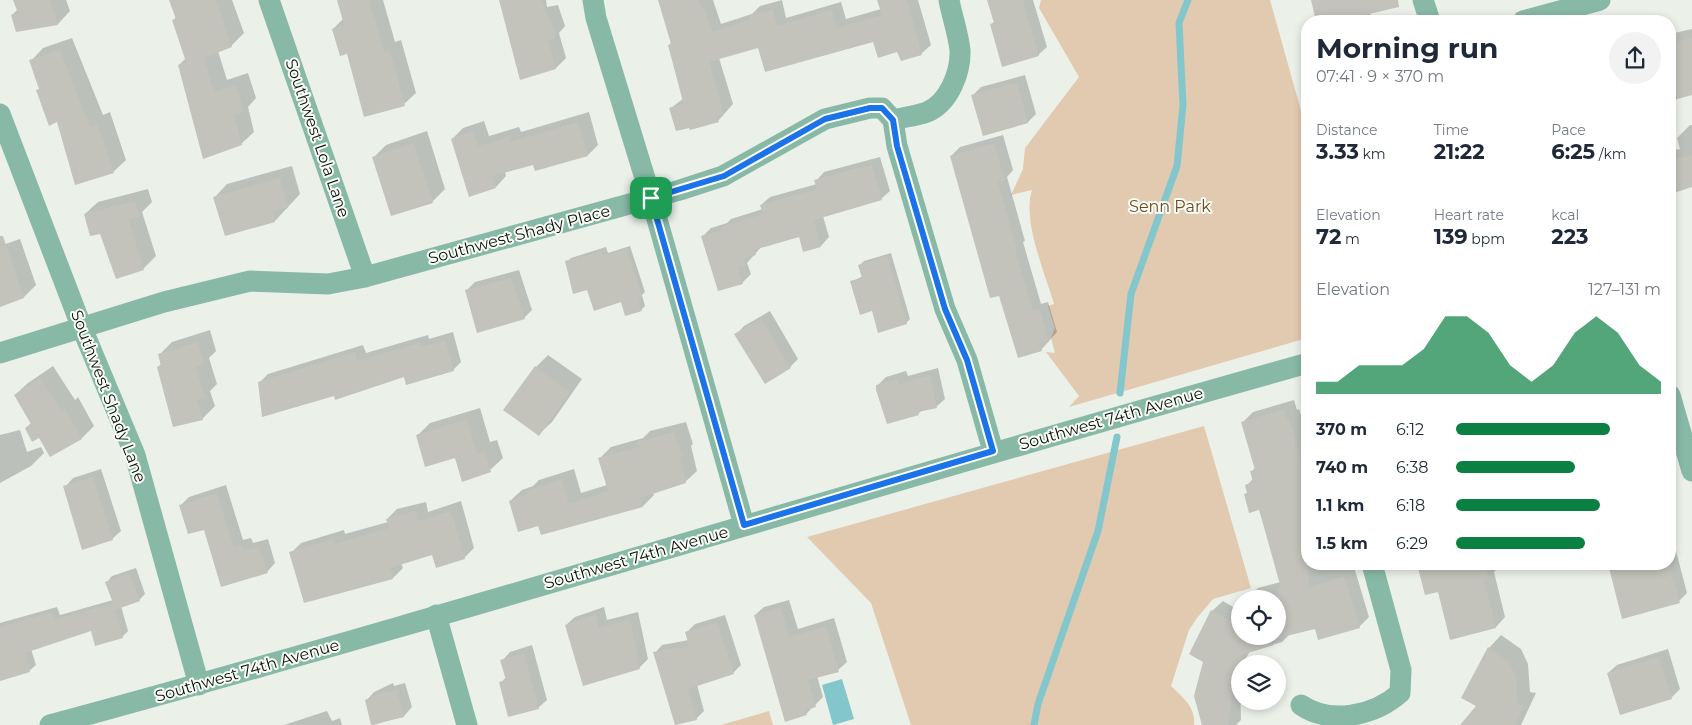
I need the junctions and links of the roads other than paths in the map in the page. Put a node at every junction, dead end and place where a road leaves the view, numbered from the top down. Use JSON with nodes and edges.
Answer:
{"nodes":[{"id":1,"x":269,"y":0,"type":"edge"},
{"id":2,"x":593,"y":0,"type":"edge"},
{"id":3,"x":949,"y":0,"type":"edge"},
{"id":4,"x":1423,"y":0,"type":"edge"},
{"id":5,"x":1600,"y":0,"type":"edge"},
{"id":6,"x":1428,"y":15,"type":"edge"},
{"id":7,"x":1544,"y":15,"type":"edge"},
{"id":8,"x":0,"y":114,"type":"edge"},
{"id":9,"x":893,"y":120,"type":"junction"},
{"id":10,"x":651,"y":198,"type":"junction"},
{"id":11,"x":365,"y":277,"type":"junction"},
{"id":12,"x":82,"y":328,"type":"junction"},
{"id":13,"x":0,"y":353,"type":"edge"},
{"id":14,"x":1301,"y":365,"type":"edge"},
{"id":15,"x":1676,"y":416,"type":"edge"},
{"id":16,"x":993,"y":451,"type":"junction"},
{"id":17,"x":1692,"y":471,"type":"edge"},
{"id":18,"x":744,"y":525,"type":"junction"},
{"id":19,"x":1374,"y":570,"type":"edge"},
{"id":20,"x":436,"y":614,"type":"junction"},
{"id":21,"x":199,"y":685,"type":"junction"},
{"id":22,"x":1301,"y":705,"type":"dead end"},
{"id":23,"x":50,"y":725,"type":"edge"},
{"id":24,"x":467,"y":725,"type":"edge"}],
"edges":[{"from":1,"to":11,"type":"street","name":"Southwest Lola Lane"},
{"from":2,"to":10,"type":"street"},
{"from":3,"to":9,"type":"street"},
{"from":4,"to":6,"type":"street"},
{"from":5,"to":7,"type":"street"},
{"from":8,"to":12,"type":"street","name":"Southwest Shady Lane"},
{"from":9,"to":10,"type":"street","name":"Southwest Shady Place"},
{"from":9,"to":16,"type":"street"},
{"from":10,"to":11,"type":"street","name":"Southwest Shady Place"},
{"from":10,"to":18,"type":"street"},
{"from":11,"to":12,"type":"street","name":"Southwest Shady Place"},
{"from":12,"to":13,"type":"street","name":"Southwest Shady Place"},
{"from":12,"to":21,"type":"street","name":"Southwest Shady Lane"},
{"from":14,"to":16,"type":"street","name":"Southwest 74th Avenue"},
{"from":15,"to":17,"type":"street"},
{"from":16,"to":18,"type":"street","name":"Southwest 74th Avenue"},
{"from":18,"to":20,"type":"street","name":"Southwest 74th Avenue"},
{"from":19,"to":22,"type":"street"},
{"from":20,"to":21,"type":"street","name":"Southwest 74th Avenue"},
{"from":20,"to":24,"type":"street"},
{"from":21,"to":23,"type":"street","name":"Southwest 74th Avenue"}]}
